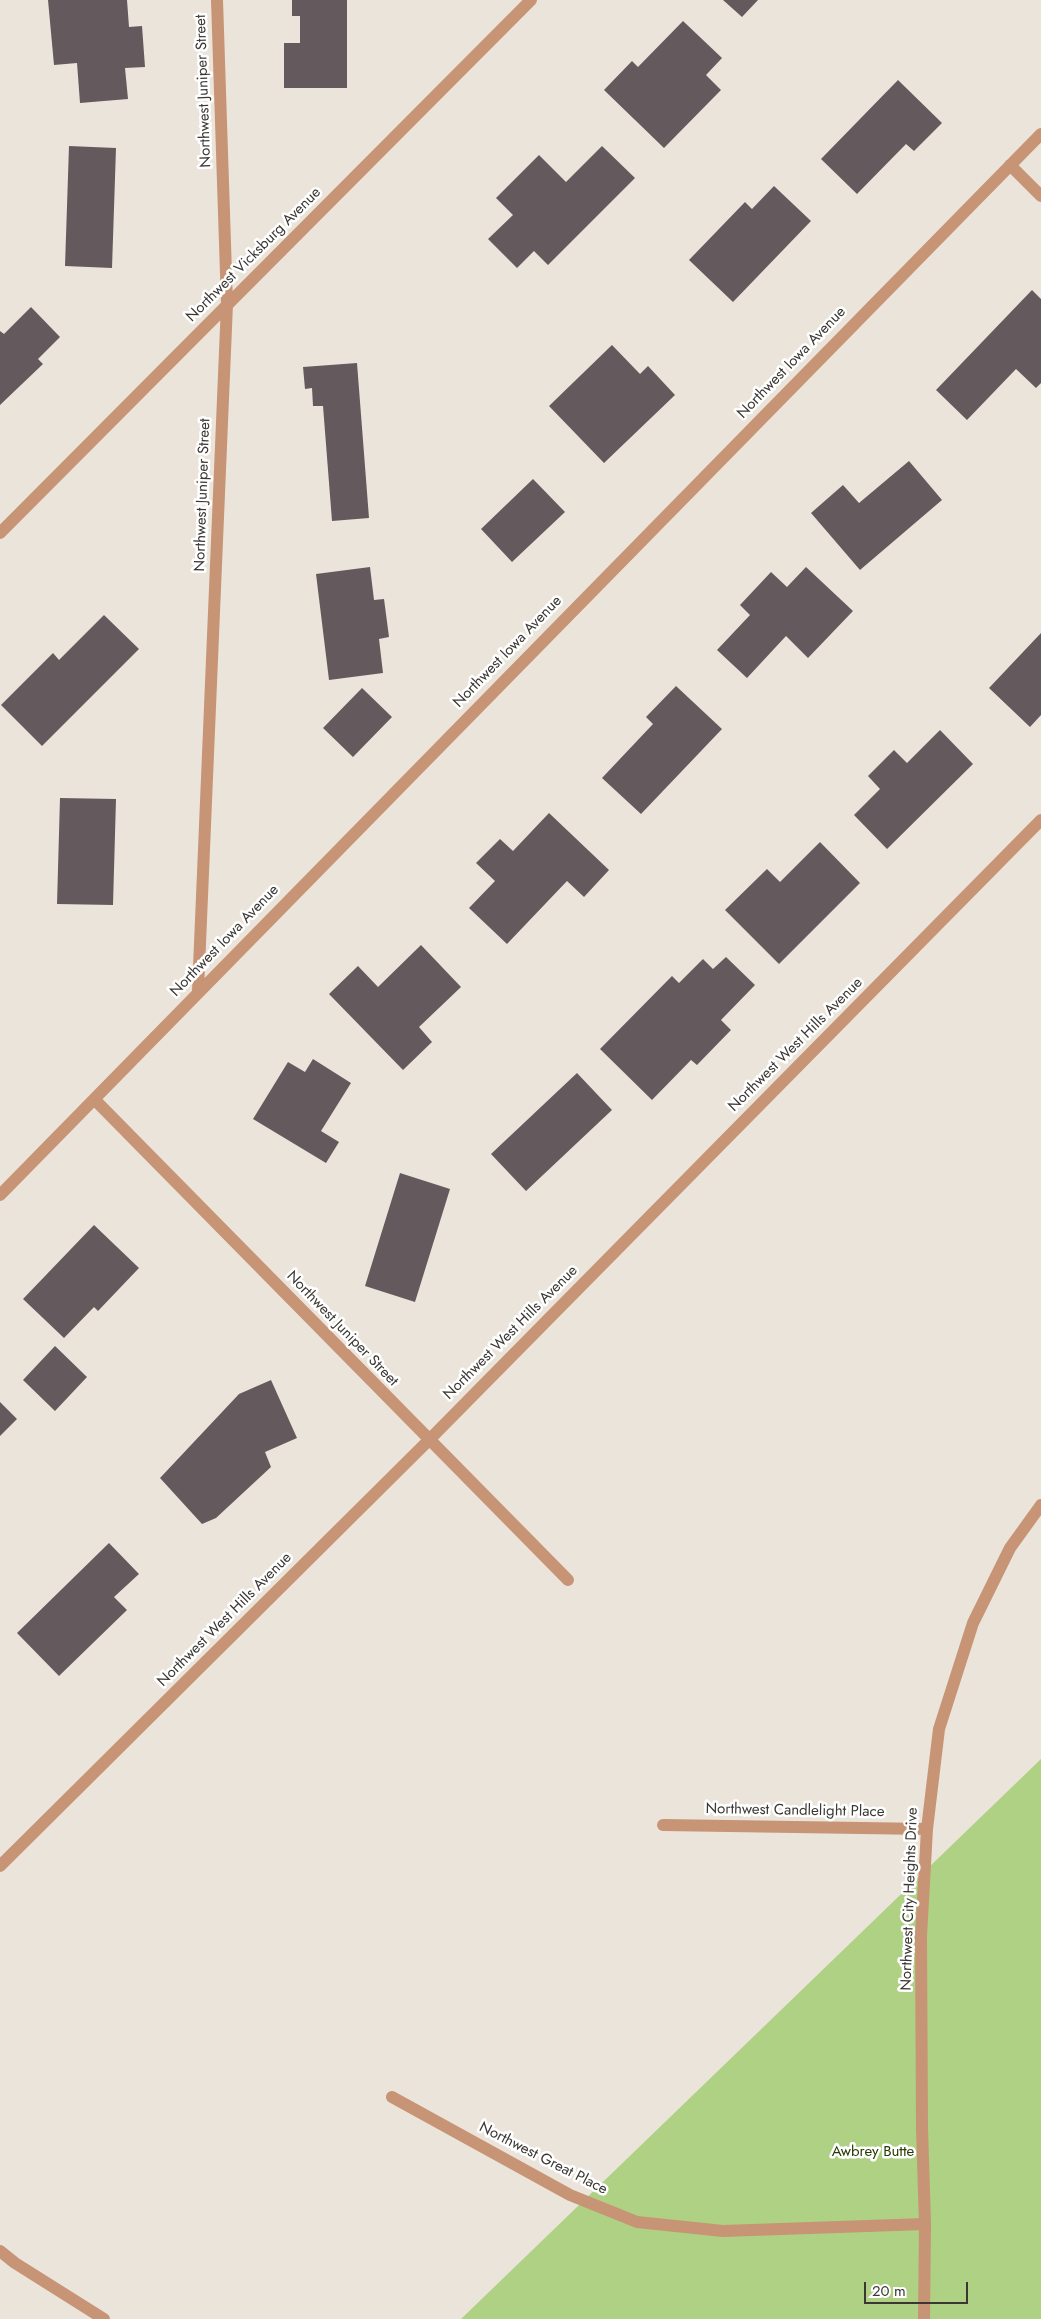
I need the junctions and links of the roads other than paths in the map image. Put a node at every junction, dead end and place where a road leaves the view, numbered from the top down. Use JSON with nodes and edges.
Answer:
{"nodes":[{"id":1,"x":217,"y":0,"type":"edge"},
{"id":2,"x":531,"y":0,"type":"edge"},
{"id":3,"x":1041,"y":134,"type":"edge"},
{"id":4,"x":1010,"y":165,"type":"junction"},
{"id":5,"x":1041,"y":196,"type":"edge"},
{"id":6,"x":227,"y":304,"type":"junction"},
{"id":7,"x":0,"y":533,"type":"edge"},
{"id":8,"x":1041,"y":820,"type":"edge"},
{"id":9,"x":198,"y":991,"type":"junction"},
{"id":10,"x":95,"y":1100,"type":"junction"},
{"id":11,"x":0,"y":1194,"type":"edge"},
{"id":12,"x":429,"y":1440,"type":"junction"},
{"id":13,"x":1041,"y":1505,"type":"edge"},
{"id":14,"x":568,"y":1580,"type":"dead end"},
{"id":15,"x":663,"y":1825,"type":"dead end"},
{"id":16,"x":927,"y":1830,"type":"junction"},
{"id":17,"x":0,"y":1866,"type":"edge"},
{"id":18,"x":392,"y":2097,"type":"dead end"},
{"id":19,"x":925,"y":2224,"type":"junction"},
{"id":20,"x":0,"y":2251,"type":"edge"},
{"id":21,"x":104,"y":2319,"type":"edge"},
{"id":22,"x":924,"y":2319,"type":"edge"}],
"edges":[{"from":1,"to":6,"type":"street","name":"Northwest Juniper Street"},
{"from":2,"to":6,"type":"street","name":"Northwest Vicksburg Avenue"},
{"from":3,"to":4,"type":"street","name":"Northwest Iowa Avenue"},
{"from":4,"to":5,"type":"street"},
{"from":4,"to":9,"type":"street","name":"Northwest Iowa Avenue"},
{"from":6,"to":7,"type":"street","name":"Northwest Vicksburg Avenue"},
{"from":6,"to":9,"type":"street","name":"Northwest Juniper Street"},
{"from":8,"to":12,"type":"street","name":"Northwest West Hills Avenue"},
{"from":9,"to":10,"type":"street","name":"Northwest Iowa Avenue"},
{"from":10,"to":11,"type":"street","name":"Northwest Iowa Avenue"},
{"from":10,"to":12,"type":"street","name":"Northwest Juniper Street"},
{"from":12,"to":14,"type":"street","name":"Northwest Juniper Street"},
{"from":12,"to":17,"type":"street","name":"Northwest West Hills Avenue"},
{"from":13,"to":16,"type":"street","name":"Northwest City Heights Drive"},
{"from":15,"to":16,"type":"street","name":"Northwest Candlelight Place"},
{"from":16,"to":19,"type":"street","name":"Northwest City Heights Drive"},
{"from":18,"to":19,"type":"street","name":"Northwest Great Place"},
{"from":19,"to":22,"type":"street","name":"Northwest City Heights Drive"},
{"from":20,"to":21,"type":"street"}]}
